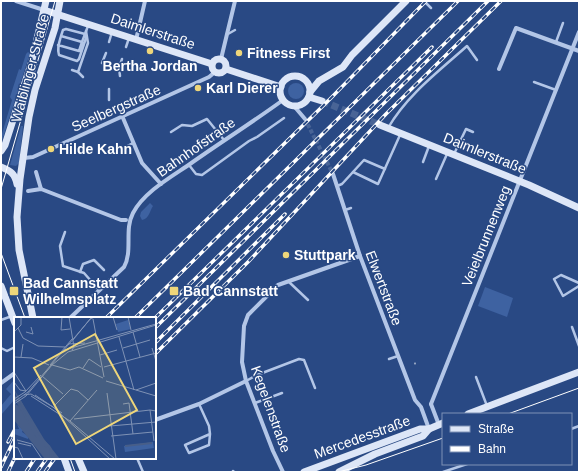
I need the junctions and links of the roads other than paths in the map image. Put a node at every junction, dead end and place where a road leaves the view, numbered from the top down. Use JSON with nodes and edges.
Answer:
{"nodes":[{"id":1,"x":16,"y":1,"type":"edge"},
{"id":2,"x":46,"y":1,"type":"edge"},
{"id":3,"x":60,"y":1,"type":"edge"},
{"id":4,"x":145,"y":1,"type":"edge"},
{"id":5,"x":236,"y":1,"type":"edge"},
{"id":6,"x":406,"y":1,"type":"edge"},
{"id":7,"x":424,"y":1,"type":"edge"},
{"id":8,"x":431,"y":8,"type":"dead end"},
{"id":9,"x":44,"y":10,"type":"junction"},
{"id":10,"x":58,"y":14,"type":"junction"},
{"id":11,"x":563,"y":23,"type":"dead end"},
{"id":12,"x":86,"y":30,"type":"junction"},
{"id":13,"x":236,"y":30,"type":"dead end"},
{"id":14,"x":113,"y":32,"type":"junction"},
{"id":15,"x":579,"y":32,"type":"edge"},
{"id":16,"x":228,"y":34,"type":"junction"},
{"id":17,"x":61,"y":36,"type":"junction"},
{"id":18,"x":133,"y":38,"type":"junction"},
{"id":19,"x":82,"y":42,"type":"junction"},
{"id":20,"x":109,"y":42,"type":"dead end"},
{"id":21,"x":556,"y":43,"type":"junction"},
{"id":22,"x":58,"y":45,"type":"junction"},
{"id":23,"x":126,"y":47,"type":"dead end"},
{"id":24,"x":572,"y":48,"type":"junction"},
{"id":25,"x":579,"y":51,"type":"edge"},
{"id":26,"x":106,"y":53,"type":"dead end"},
{"id":27,"x":122,"y":59,"type":"dead end"},
{"id":28,"x":222,"y":59,"type":"junction"},
{"id":29,"x":477,"y":60,"type":"dead end"},
{"id":30,"x":212,"y":64,"type":"junction"},
{"id":31,"x":119,"y":68,"type":"junction"},
{"id":32,"x":226,"y":69,"type":"junction"},
{"id":33,"x":499,"y":69,"type":"dead end"},
{"id":34,"x":72,"y":70,"type":"dead end"},
{"id":35,"x":78,"y":72,"type":"junction"},
{"id":36,"x":215,"y":72,"type":"junction"},
{"id":37,"x":120,"y":76,"type":"dead end"},
{"id":38,"x":83,"y":77,"type":"dead end"},
{"id":39,"x":304,"y":79,"type":"junction"},
{"id":40,"x":319,"y":81,"type":"junction"},
{"id":41,"x":534,"y":82,"type":"dead end"},
{"id":42,"x":281,"y":87,"type":"junction"},
{"id":43,"x":109,"y":88,"type":"dead end"},
{"id":44,"x":556,"y":90,"type":"junction"},
{"id":45,"x":310,"y":94,"type":"junction"},
{"id":46,"x":109,"y":100,"type":"dead end"},
{"id":47,"x":283,"y":100,"type":"junction"},
{"id":48,"x":322,"y":101,"type":"tunnel mouth"},
{"id":49,"x":294,"y":106,"type":"junction"},
{"id":50,"x":113,"y":115,"type":"dead end"},
{"id":51,"x":123,"y":118,"type":"junction"},
{"id":52,"x":284,"y":118,"type":"dead end"},
{"id":53,"x":306,"y":118,"type":"tunnel mouth"},
{"id":54,"x":116,"y":121,"type":"junction"},
{"id":55,"x":384,"y":127,"type":"joint"},
{"id":56,"x":171,"y":132,"type":"dead end"},
{"id":57,"x":473,"y":132,"type":"dead end"},
{"id":58,"x":400,"y":133,"type":"junction"},
{"id":59,"x":224,"y":140,"type":"junction"},
{"id":60,"x":134,"y":143,"type":"junction"},
{"id":61,"x":430,"y":145,"type":"junction"},
{"id":62,"x":1,"y":151,"type":"edge"},
{"id":63,"x":118,"y":151,"type":"dead end"},
{"id":64,"x":450,"y":154,"type":"junction"},
{"id":65,"x":24,"y":158,"type":"junction"},
{"id":66,"x":423,"y":162,"type":"dead end"},
{"id":67,"x":188,"y":165,"type":"junction"},
{"id":68,"x":1,"y":167,"type":"edge"},
{"id":69,"x":385,"y":169,"type":"junction"},
{"id":70,"x":36,"y":172,"type":"dead end"},
{"id":71,"x":353,"y":172,"type":"junction"},
{"id":72,"x":332,"y":174,"type":"tunnel mouth"},
{"id":73,"x":436,"y":179,"type":"dead end"},
{"id":74,"x":519,"y":182,"type":"junction"},
{"id":75,"x":161,"y":184,"type":"junction"},
{"id":76,"x":336,"y":186,"type":"junction"},
{"id":77,"x":41,"y":189,"type":"junction"},
{"id":78,"x":19,"y":190,"type":"junction"},
{"id":79,"x":28,"y":191,"type":"dead end"},
{"id":80,"x":351,"y":208,"type":"dead end"},
{"id":81,"x":579,"y":208,"type":"edge"},
{"id":82,"x":345,"y":210,"type":"junction"},
{"id":83,"x":128,"y":220,"type":"junction"},
{"id":84,"x":65,"y":232,"type":"dead end"},
{"id":85,"x":360,"y":256,"type":"junction"},
{"id":86,"x":104,"y":270,"type":"dead end"},
{"id":87,"x":80,"y":272,"type":"junction"},
{"id":88,"x":289,"y":282,"type":"junction"},
{"id":89,"x":579,"y":285,"type":"edge"},
{"id":90,"x":1,"y":286,"type":"edge"},
{"id":91,"x":99,"y":290,"type":"junction"},
{"id":92,"x":308,"y":300,"type":"dead end"},
{"id":93,"x":12,"y":316,"type":"junction"},
{"id":94,"x":33,"y":317,"type":"edge"},
{"id":95,"x":71,"y":317,"type":"edge"},
{"id":96,"x":1,"y":320,"type":"edge"},
{"id":97,"x":14,"y":321,"type":"edge"},
{"id":98,"x":572,"y":327,"type":"dead end"},
{"id":99,"x":579,"y":346,"type":"edge"},
{"id":100,"x":1,"y":348,"type":"edge"},
{"id":101,"x":14,"y":348,"type":"edge"},
{"id":102,"x":398,"y":356,"type":"junction"},
{"id":103,"x":389,"y":359,"type":"dead end"},
{"id":104,"x":579,"y":372,"type":"edge"},
{"id":105,"x":14,"y":374,"type":"edge"},
{"id":106,"x":476,"y":377,"type":"dead end"},
{"id":107,"x":246,"y":381,"type":"junction"},
{"id":108,"x":1,"y":383,"type":"edge"},
{"id":109,"x":314,"y":388,"type":"dead end"},
{"id":110,"x":282,"y":394,"type":"dead end"},
{"id":111,"x":254,"y":403,"type":"junction"},
{"id":112,"x":199,"y":404,"type":"junction"},
{"id":113,"x":431,"y":404,"type":"junction"},
{"id":114,"x":488,"y":406,"type":"junction"},
{"id":115,"x":421,"y":407,"type":"junction"},
{"id":116,"x":470,"y":413,"type":"edge"},
{"id":117,"x":156,"y":420,"type":"edge"},
{"id":118,"x":441,"y":424,"type":"edge"},
{"id":119,"x":429,"y":429,"type":"junction"},
{"id":120,"x":210,"y":434,"type":"junction"},
{"id":121,"x":64,"y":459,"type":"edge"},
{"id":122,"x":78,"y":459,"type":"edge"},
{"id":123,"x":137,"y":459,"type":"edge"},
{"id":124,"x":464,"y":465,"type":"edge"},
{"id":125,"x":69,"y":472,"type":"edge"},
{"id":126,"x":84,"y":472,"type":"edge"},
{"id":127,"x":143,"y":472,"type":"edge"},
{"id":128,"x":283,"y":472,"type":"edge"},
{"id":129,"x":304,"y":472,"type":"edge"},
{"id":130,"x":339,"y":472,"type":"edge"},
{"id":131,"x":443,"y":472,"type":"edge"}],
"edges":[{"from":1,"to":9,"type":"street","name":"Daimlerstraße"},
{"from":2,"to":9,"type":"main road","name":"Waiblinger Straße"},
{"from":3,"to":10,"type":"main road","name":"Waiblinger Straße"},
{"from":4,"to":18,"type":"street"},
{"from":5,"to":16,"type":"street"},
{"from":6,"to":40,"type":"main road"},
{"from":7,"to":8,"type":"lane"},
{"from":9,"to":10,"type":"main road","name":"Daimlerstraße"},
{"from":9,"to":62,"type":"main road","name":"Waiblinger Straße"},
{"from":10,"to":12,"type":"main road","name":"Daimlerstraße"},
{"from":10,"to":65,"type":"main road","name":"Waiblinger Straße"},
{"from":11,"to":21,"type":"lane"},
{"from":12,"to":14,"type":"main road","name":"Daimlerstraße"},
{"from":12,"to":17,"type":"lane"},
{"from":12,"to":19,"type":"lane"},
{"from":12,"to":22,"type":"lane"},
{"from":12,"to":35,"type":"lane"},
{"from":13,"to":16,"type":"lane"},
{"from":14,"to":18,"type":"main road","name":"Daimlerstraße"},
{"from":14,"to":20,"type":"lane"},
{"from":15,"to":24,"type":"street","name":"Veielbrunnenweg"},
{"from":16,"to":28,"type":"street"},
{"from":17,"to":19,"type":"lane"},
{"from":17,"to":22,"type":"lane"},
{"from":18,"to":23,"type":"lane"},
{"from":18,"to":30,"type":"main road","name":"Daimlerstraße"},
{"from":19,"to":22,"type":"lane"},
{"from":21,"to":24,"type":"street"},
{"from":21,"to":33,"type":"street"},
{"from":24,"to":25,"type":"street"},
{"from":24,"to":44,"type":"street","name":"Veielbrunnenweg"},
{"from":26,"to":31,"type":"lane"},
{"from":27,"to":31,"type":"lane"},
{"from":28,"to":30,"type":"main road"},
{"from":28,"to":32,"type":"main road"},
{"from":29,"to":55,"type":"lane"},
{"from":30,"to":36,"type":"main road"},
{"from":31,"to":37,"type":"lane"},
{"from":32,"to":36,"type":"main road"},
{"from":32,"to":42,"type":"main road"},
{"from":34,"to":35,"type":"lane"},
{"from":35,"to":38,"type":"lane"},
{"from":36,"to":51,"type":"street","name":"Seelbergstraße"},
{"from":39,"to":40,"type":"main road"},
{"from":39,"to":42,"type":"main road"},
{"from":39,"to":45,"type":"main road"},
{"from":40,"to":45,"type":"main road"},
{"from":41,"to":44,"type":"lane"},
{"from":42,"to":47,"type":"main road"},
{"from":43,"to":46,"type":"lane"},
{"from":44,"to":74,"type":"street","name":"Veielbrunnenweg"},
{"from":45,"to":48,"type":"main road"},
{"from":45,"to":49,"type":"main road"},
{"from":47,"to":49,"type":"main road"},
{"from":47,"to":59,"type":"street","name":"Bahnhofstraße"},
{"from":49,"to":53,"type":"street"},
{"from":50,"to":54,"type":"lane"},
{"from":51,"to":54,"type":"street","name":"Seelbergstraße"},
{"from":51,"to":60,"type":"street"},
{"from":52,"to":67,"type":"lane"},
{"from":54,"to":65,"type":"street","name":"Seelbergstraße"},
{"from":55,"to":58,"type":"main road","name":"Daimlerstraße"},
{"from":56,"to":59,"type":"lane"},
{"from":57,"to":64,"type":"lane"},
{"from":58,"to":61,"type":"main road","name":"Daimlerstraße"},
{"from":58,"to":69,"type":"lane"},
{"from":59,"to":67,"type":"street","name":"Bahnhofstraße"},
{"from":60,"to":63,"type":"lane"},
{"from":60,"to":75,"type":"street"},
{"from":61,"to":64,"type":"main road","name":"Daimlerstraße"},
{"from":61,"to":66,"type":"lane"},
{"from":64,"to":73,"type":"lane"},
{"from":64,"to":74,"type":"main road","name":"Daimlerstraße"},
{"from":65,"to":78,"type":"main road","name":"Waiblinger Straße"},
{"from":67,"to":75,"type":"street","name":"Bahnhofstraße"},
{"from":68,"to":78,"type":"main road"},
{"from":69,"to":71,"type":"lane"},
{"from":69,"to":71,"type":"lane"},
{"from":70,"to":77,"type":"street"},
{"from":71,"to":76,"type":"lane"},
{"from":72,"to":76,"type":"street","name":"Elwertstraße"},
{"from":74,"to":81,"type":"main road","name":"Daimlerstraße"},
{"from":74,"to":113,"type":"street","name":"Veielbrunnenweg"},
{"from":75,"to":83,"type":"street","name":"Bahnhofstraße"},
{"from":76,"to":82,"type":"street","name":"Elwertstraße"},
{"from":77,"to":79,"type":"street"},
{"from":77,"to":83,"type":"street"},
{"from":78,"to":94,"type":"main road","name":"Waiblinger Straße"},
{"from":80,"to":82,"type":"lane"},
{"from":82,"to":85,"type":"street","name":"Elwertstraße"},
{"from":83,"to":91,"type":"street"},
{"from":84,"to":87,"type":"lane"},
{"from":85,"to":88,"type":"street","name":"Kegelenstraße"},
{"from":85,"to":102,"type":"street","name":"Elwertstraße"},
{"from":86,"to":87,"type":"lane"},
{"from":87,"to":91,"type":"lane"},
{"from":88,"to":92,"type":"lane"},
{"from":88,"to":107,"type":"street","name":"Kegelenstraße"},
{"from":89,"to":89,"type":"lane"},
{"from":90,"to":93,"type":"main road"},
{"from":91,"to":95,"type":"street"},
{"from":93,"to":96,"type":"lane"},
{"from":93,"to":97,"type":"main road"},
{"from":98,"to":99,"type":"lane"},
{"from":100,"to":101,"type":"lane"},
{"from":102,"to":103,"type":"lane"},
{"from":102,"to":115,"type":"street","name":"Elwertstraße"},
{"from":104,"to":114,"type":"main road"},
{"from":105,"to":108,"type":"street"},
{"from":106,"to":114,"type":"lane"},
{"from":107,"to":109,"type":"lane"},
{"from":107,"to":111,"type":"street","name":"Kegelenstraße"},
{"from":107,"to":112,"type":"street"},
{"from":110,"to":111,"type":"lane"},
{"from":111,"to":128,"type":"street","name":"Kegelenstraße"},
{"from":112,"to":117,"type":"street"},
{"from":112,"to":120,"type":"lane"},
{"from":113,"to":115,"type":"street"},
{"from":113,"to":118,"type":"street"},
{"from":114,"to":116,"type":"main road"},
{"from":115,"to":119,"type":"street","name":"Elwertstraße"},
{"from":118,"to":119,"type":"main road","name":"Mercedesstraße"},
{"from":119,"to":129,"type":"main road","name":"Mercedesstraße"},
{"from":119,"to":130,"type":"main road","name":"Mercedesstraße"},
{"from":120,"to":120,"type":"lane"},
{"from":121,"to":125,"type":"main road"},
{"from":122,"to":126,"type":"main road"},
{"from":123,"to":127,"type":"lane"},
{"from":124,"to":131,"type":"lane"}]}
